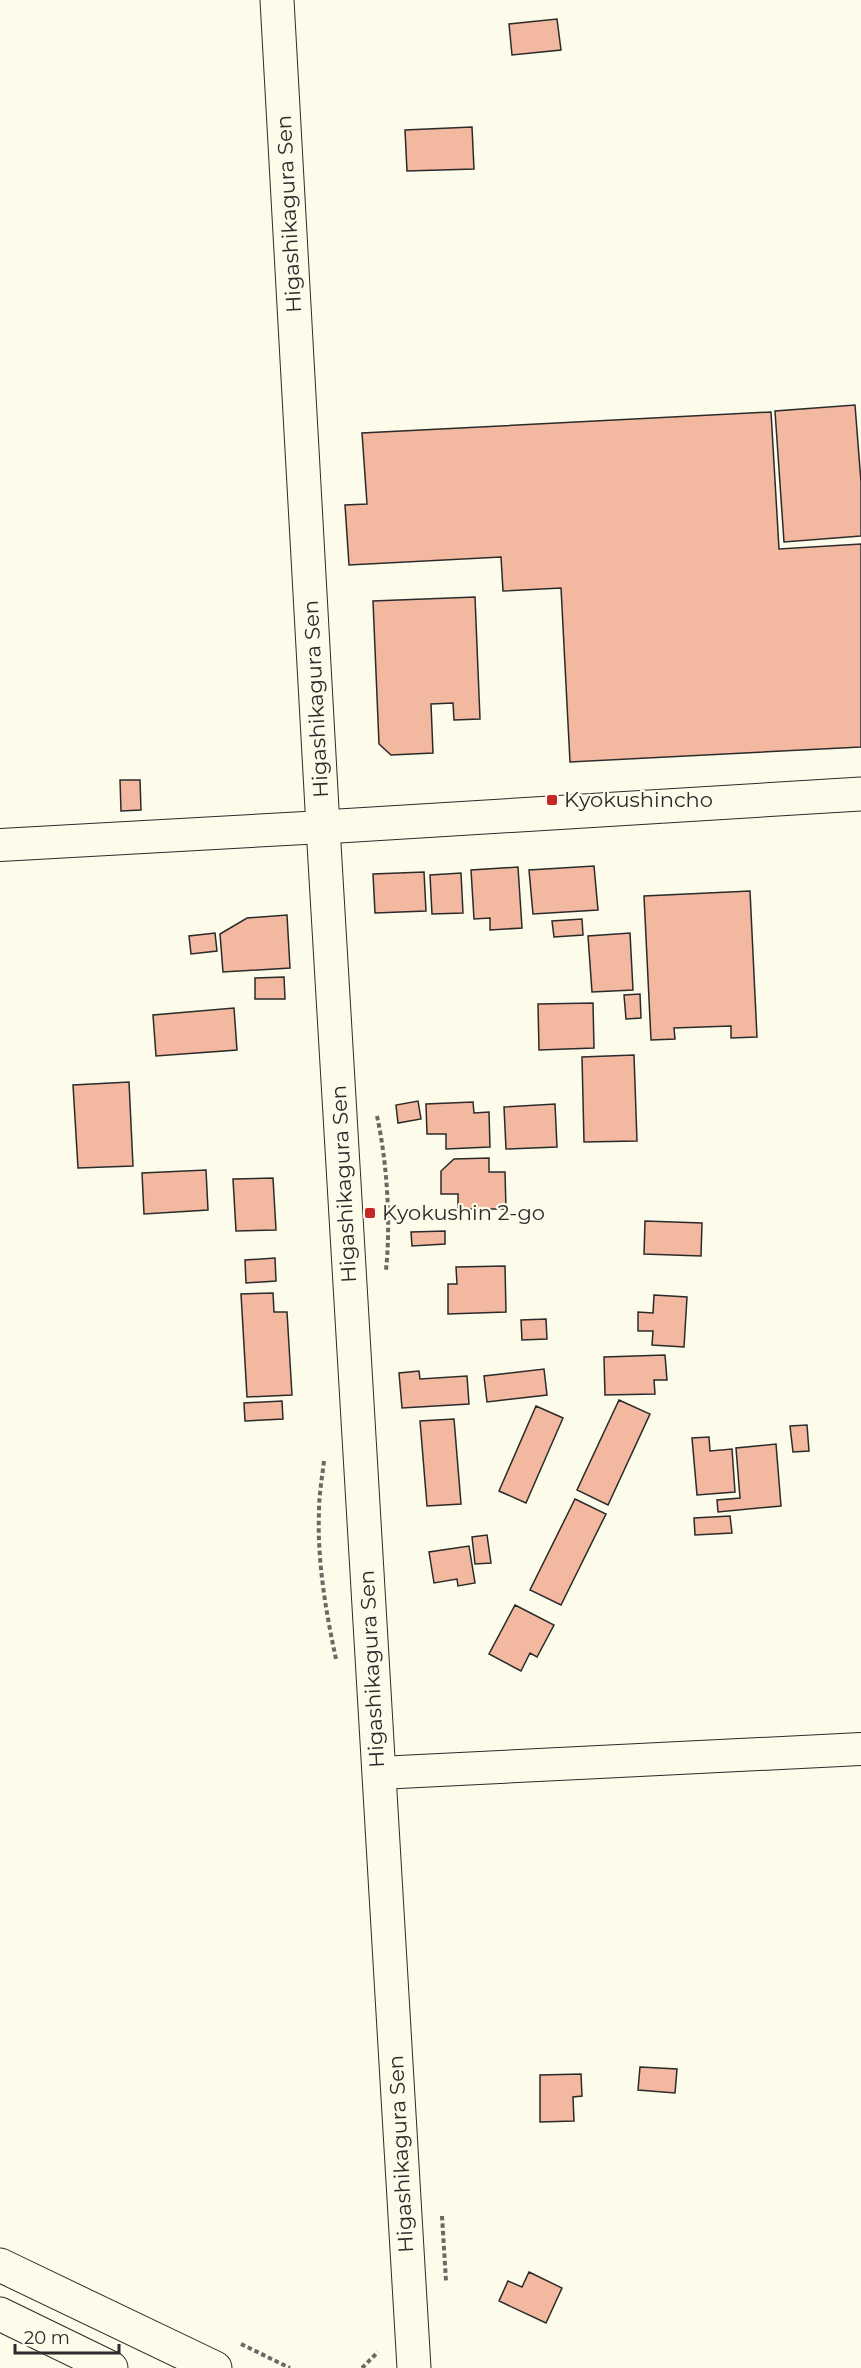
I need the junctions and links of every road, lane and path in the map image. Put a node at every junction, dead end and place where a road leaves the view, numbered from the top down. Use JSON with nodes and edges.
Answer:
{"nodes":[{"id":1,"x":278,"y":0,"type":"edge"},
{"id":2,"x":861,"y":794,"type":"edge"},
{"id":3,"x":323,"y":827,"type":"junction"},
{"id":4,"x":0,"y":846,"type":"edge"},
{"id":5,"x":376,"y":1115,"type":"dead end"},
{"id":6,"x":386,"y":1271,"type":"dead end"},
{"id":7,"x":861,"y":1749,"type":"edge"},
{"id":8,"x":379,"y":1773,"type":"junction"},
{"id":9,"x":0,"y":2265,"type":"edge"},
{"id":10,"x":0,"y":2314,"type":"edge"},
{"id":11,"x":378,"y":2352,"type":"dead end"},
{"id":12,"x":111,"y":2368,"type":"edge"},
{"id":13,"x":215,"y":2368,"type":"edge"},
{"id":14,"x":362,"y":2368,"type":"edge"},
{"id":15,"x":414,"y":2368,"type":"edge"}],
"edges":[{"from":1,"to":3,"type":"main road","name":"Higashikagura Sen"},
{"from":2,"to":3,"type":"main road"},
{"from":3,"to":4,"type":"street"},
{"from":3,"to":8,"type":"main road","name":"Higashikagura Sen"},
{"from":5,"to":6,"type":"path"},
{"from":7,"to":8,"type":"street"},
{"from":8,"to":15,"type":"main road","name":"Higashikagura Sen"},
{"from":9,"to":13,"type":"main road"},
{"from":10,"to":12,"type":"main road"},
{"from":11,"to":14,"type":"path"}]}
